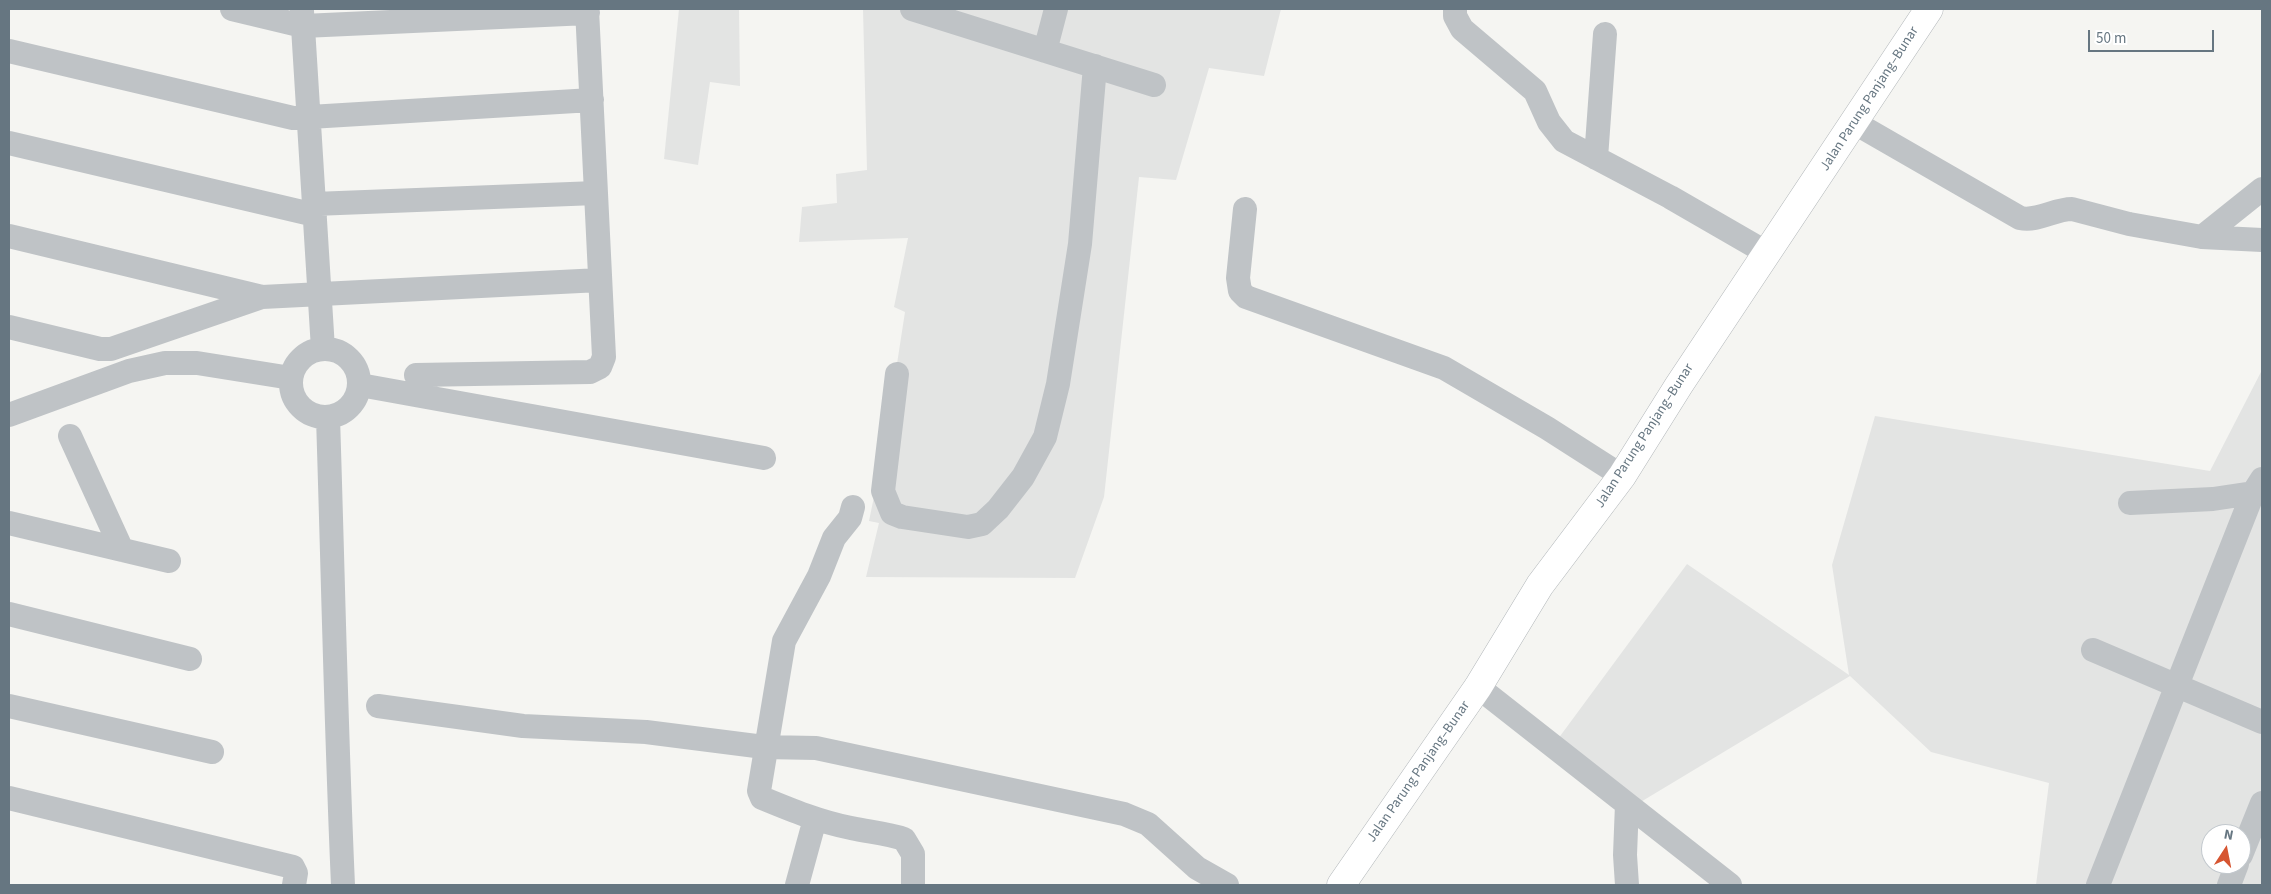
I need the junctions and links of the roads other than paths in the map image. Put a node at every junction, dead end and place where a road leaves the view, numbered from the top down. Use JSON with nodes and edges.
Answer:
{"nodes":[{"id":1,"x":232,"y":9,"type":"edge"},
{"id":2,"x":912,"y":9,"type":"edge"},
{"id":3,"x":1056,"y":9,"type":"edge"},
{"id":4,"x":1455,"y":9,"type":"edge"},
{"id":5,"x":1929,"y":9,"type":"edge"},
{"id":6,"x":588,"y":11,"type":"edge"},
{"id":7,"x":303,"y":17,"type":"edge"},
{"id":8,"x":1605,"y":34,"type":"dead end"},
{"id":9,"x":9,"y":51,"type":"edge"},
{"id":10,"x":1044,"y":51,"type":"junction"},
{"id":11,"x":1095,"y":66,"type":"junction"},
{"id":12,"x":1154,"y":85,"type":"dead end"},
{"id":13,"x":592,"y":100,"type":"junction"},
{"id":14,"x":309,"y":116,"type":"junction"},
{"id":15,"x":1855,"y":123,"type":"junction"},
{"id":16,"x":9,"y":143,"type":"edge"},
{"id":17,"x":1596,"y":158,"type":"junction"},
{"id":18,"x":2262,"y":189,"type":"edge"},
{"id":19,"x":596,"y":193,"type":"junction"},
{"id":20,"x":1245,"y":208,"type":"dead end"},
{"id":21,"x":315,"y":210,"type":"junction"},
{"id":22,"x":9,"y":236,"type":"edge"},
{"id":23,"x":2202,"y":238,"type":"junction"},
{"id":24,"x":2262,"y":240,"type":"edge"},
{"id":25,"x":1766,"y":254,"type":"junction"},
{"id":26,"x":600,"y":280,"type":"junction"},
{"id":27,"x":320,"y":294,"type":"junction"},
{"id":28,"x":262,"y":297,"type":"junction"},
{"id":29,"x":9,"y":327,"type":"edge"},
{"id":30,"x":323,"y":349,"type":"junction"},
{"id":31,"x":897,"y":374,"type":"dead end"},
{"id":32,"x":416,"y":375,"type":"dead end"},
{"id":33,"x":291,"y":378,"type":"junction"},
{"id":34,"x":360,"y":385,"type":"junction"},
{"id":35,"x":9,"y":415,"type":"edge"},
{"id":36,"x":328,"y":417,"type":"junction"},
{"id":37,"x":70,"y":436,"type":"dead end"},
{"id":38,"x":764,"y":458,"type":"dead end"},
{"id":39,"x":1622,"y":476,"type":"junction"},
{"id":40,"x":2258,"y":486,"type":"edge"},
{"id":41,"x":2130,"y":503,"type":"dead end"},
{"id":42,"x":853,"y":507,"type":"dead end"},
{"id":43,"x":9,"y":523,"type":"edge"},
{"id":44,"x":122,"y":550,"type":"junction"},
{"id":45,"x":169,"y":561,"type":"dead end"},
{"id":46,"x":9,"y":614,"type":"edge"},
{"id":47,"x":2093,"y":650,"type":"dead end"},
{"id":48,"x":190,"y":659,"type":"dead end"},
{"id":49,"x":2177,"y":686,"type":"junction"},
{"id":50,"x":1478,"y":687,"type":"junction"},
{"id":51,"x":9,"y":706,"type":"edge"},
{"id":52,"x":378,"y":706,"type":"dead end"},
{"id":53,"x":2262,"y":722,"type":"edge"},
{"id":54,"x":764,"y":747,"type":"junction"},
{"id":55,"x":212,"y":752,"type":"dead end"},
{"id":56,"x":9,"y":798,"type":"edge"},
{"id":57,"x":2262,"y":803,"type":"edge"},
{"id":58,"x":1627,"y":804,"type":"junction"},
{"id":59,"x":815,"y":819,"type":"junction"},
{"id":60,"x":2251,"y":830,"type":"edge"},
{"id":61,"x":294,"y":885,"type":"edge"},
{"id":62,"x":343,"y":885,"type":"edge"},
{"id":63,"x":797,"y":885,"type":"edge"},
{"id":64,"x":913,"y":885,"type":"edge"},
{"id":65,"x":1227,"y":885,"type":"edge"},
{"id":66,"x":1341,"y":885,"type":"edge"},
{"id":67,"x":1628,"y":885,"type":"edge"},
{"id":68,"x":1730,"y":885,"type":"edge"},
{"id":69,"x":2098,"y":885,"type":"edge"}],
"edges":[{"from":1,"to":7,"type":"street"},
{"from":2,"to":10,"type":"street"},
{"from":3,"to":10,"type":"street"},
{"from":4,"to":17,"type":"street"},
{"from":5,"to":15,"type":"main road","name":"Jalan Parung Panjang–Bunar"},
{"from":6,"to":7,"type":"street"},
{"from":6,"to":13,"type":"street"},
{"from":7,"to":14,"type":"street"},
{"from":8,"to":17,"type":"street"},
{"from":9,"to":14,"type":"street"},
{"from":10,"to":11,"type":"street"},
{"from":11,"to":12,"type":"street"},
{"from":11,"to":31,"type":"street"},
{"from":13,"to":14,"type":"street"},
{"from":13,"to":19,"type":"street"},
{"from":14,"to":21,"type":"street"},
{"from":15,"to":23,"type":"street"},
{"from":15,"to":25,"type":"main road","name":"Jalan Parung Panjang–Bunar"},
{"from":16,"to":21,"type":"street"},
{"from":17,"to":25,"type":"street"},
{"from":18,"to":23,"type":"street"},
{"from":19,"to":21,"type":"street"},
{"from":19,"to":26,"type":"street"},
{"from":20,"to":39,"type":"street"},
{"from":21,"to":27,"type":"street"},
{"from":22,"to":28,"type":"street"},
{"from":23,"to":24,"type":"street"},
{"from":25,"to":39,"type":"main road","name":"Jalan Parung Panjang–Bunar"},
{"from":26,"to":27,"type":"street"},
{"from":26,"to":32,"type":"street"},
{"from":27,"to":28,"type":"street"},
{"from":27,"to":30,"type":"street"},
{"from":28,"to":29,"type":"street"},
{"from":30,"to":33,"type":"street"},
{"from":30,"to":34,"type":"street"},
{"from":33,"to":35,"type":"street"},
{"from":33,"to":36,"type":"street"},
{"from":34,"to":36,"type":"street"},
{"from":34,"to":38,"type":"street"},
{"from":36,"to":62,"type":"street"},
{"from":37,"to":44,"type":"street"},
{"from":39,"to":50,"type":"main road","name":"Jalan Parung Panjang–Bunar"},
{"from":40,"to":41,"type":"street"},
{"from":40,"to":49,"type":"street"},
{"from":42,"to":54,"type":"street"},
{"from":43,"to":44,"type":"street"},
{"from":44,"to":45,"type":"street"},
{"from":46,"to":48,"type":"street"},
{"from":47,"to":49,"type":"street"},
{"from":49,"to":53,"type":"street"},
{"from":49,"to":69,"type":"street"},
{"from":50,"to":58,"type":"street"},
{"from":50,"to":66,"type":"main road","name":"Jalan Parung Panjang–Bunar"},
{"from":51,"to":55,"type":"street"},
{"from":52,"to":54,"type":"street"},
{"from":54,"to":59,"type":"street"},
{"from":54,"to":65,"type":"street"},
{"from":56,"to":61,"type":"street"},
{"from":57,"to":60,"type":"street"},
{"from":58,"to":67,"type":"street"},
{"from":58,"to":68,"type":"street"},
{"from":59,"to":63,"type":"street"},
{"from":59,"to":64,"type":"street"}]}
